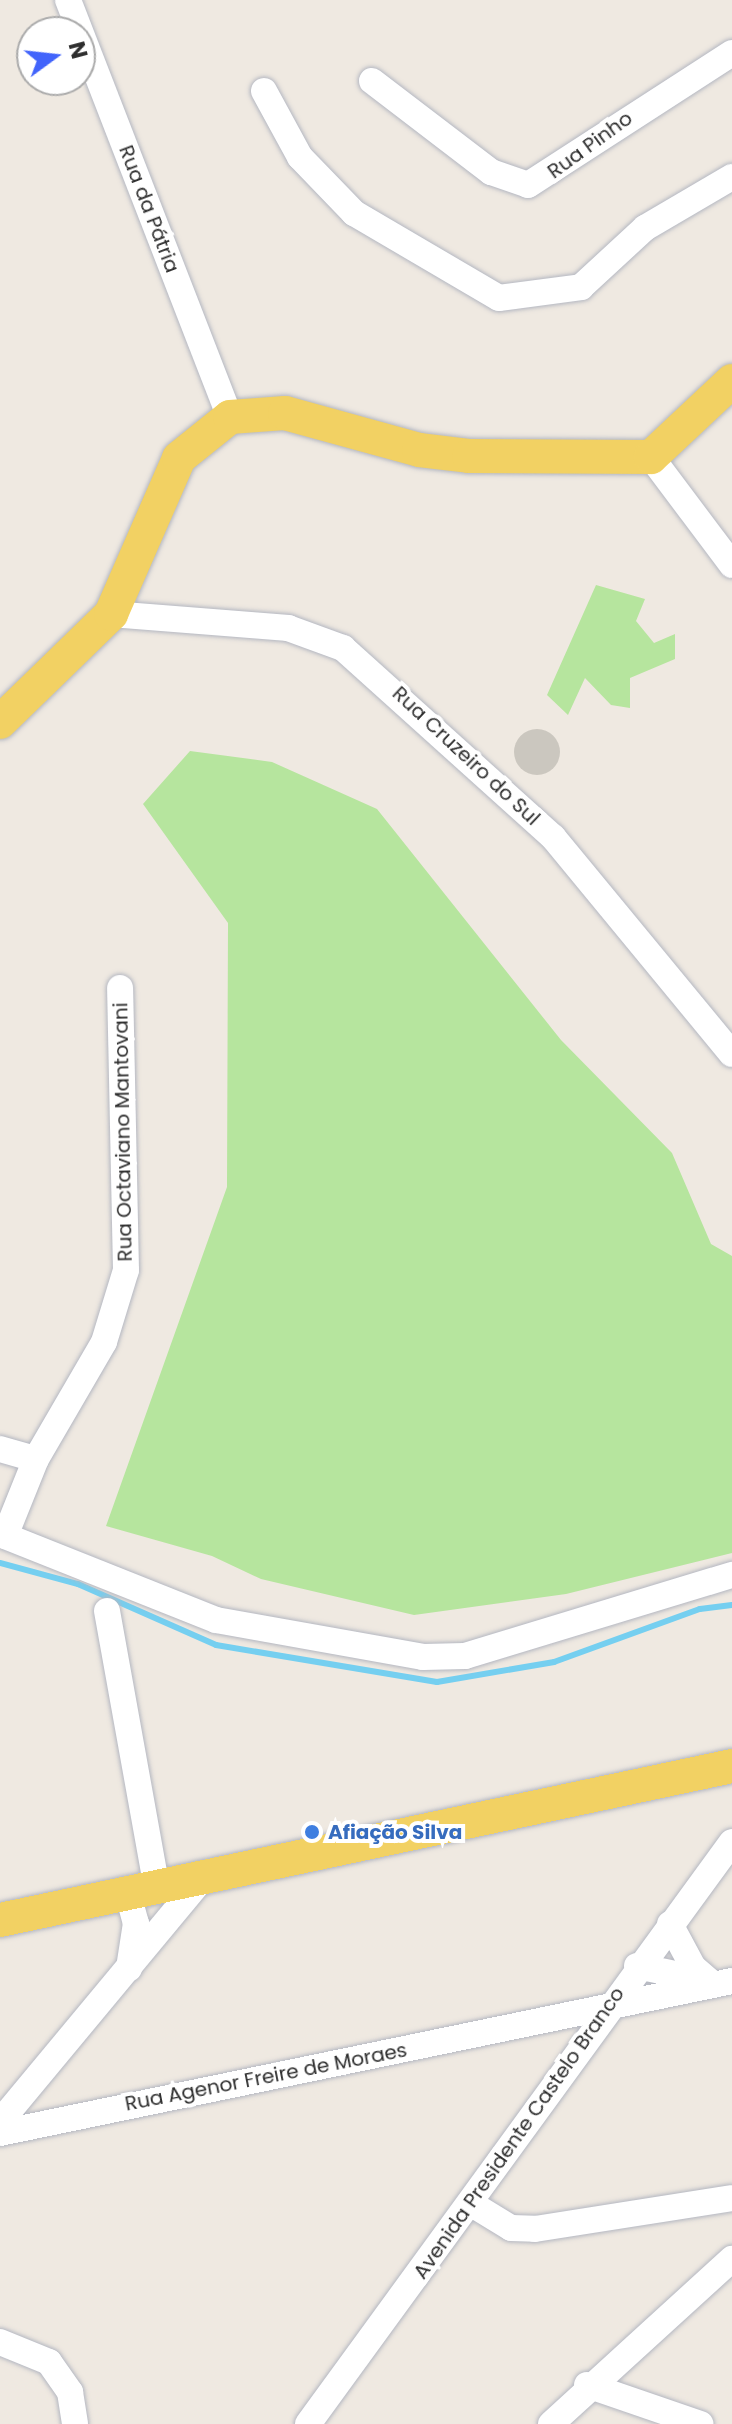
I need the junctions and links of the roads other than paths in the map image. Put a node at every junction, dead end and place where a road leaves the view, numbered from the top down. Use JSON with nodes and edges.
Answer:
{"nodes":[{"id":1,"x":68,"y":0,"type":"edge"},
{"id":2,"x":732,"y":53,"type":"edge"},
{"id":3,"x":372,"y":81,"type":"dead end"},
{"id":4,"x":264,"y":91,"type":"dead end"},
{"id":5,"x":732,"y":177,"type":"edge"},
{"id":6,"x":732,"y":381,"type":"edge"},
{"id":7,"x":230,"y":417,"type":"junction"},
{"id":8,"x":651,"y":457,"type":"junction"},
{"id":9,"x":732,"y":565,"type":"edge"},
{"id":10,"x":111,"y":614,"type":"junction"},
{"id":11,"x":0,"y":722,"type":"edge"},
{"id":12,"x":120,"y":988,"type":"dead end"},
{"id":13,"x":732,"y":1054,"type":"edge"},
{"id":14,"x":0,"y":1449,"type":"edge"},
{"id":15,"x":36,"y":1459,"type":"junction"},
{"id":16,"x":3,"y":1535,"type":"edge"},
{"id":17,"x":732,"y":1575,"type":"edge"},
{"id":18,"x":107,"y":1611,"type":"dead end"},
{"id":19,"x":732,"y":1766,"type":"edge"},
{"id":20,"x":732,"y":1842,"type":"edge"},
{"id":21,"x":199,"y":1882,"type":"junction"},
{"id":22,"x":142,"y":1892,"type":"junction"},
{"id":23,"x":0,"y":1920,"type":"edge"},
{"id":24,"x":670,"y":1924,"type":"junction"},
{"id":25,"x":637,"y":1966,"type":"junction"},
{"id":26,"x":129,"y":1971,"type":"junction"},
{"id":27,"x":720,"y":1982,"type":"edge"},
{"id":28,"x":609,"y":2003,"type":"junction"},
{"id":29,"x":532,"y":2019,"type":"junction"},
{"id":30,"x":575,"y":2050,"type":"junction"},
{"id":31,"x":0,"y":2122,"type":"edge"},
{"id":32,"x":0,"y":2133,"type":"edge"},
{"id":33,"x":732,"y":2198,"type":"edge"},
{"id":34,"x":470,"y":2203,"type":"junction"},
{"id":35,"x":732,"y":2259,"type":"edge"},
{"id":36,"x":0,"y":2342,"type":"edge"},
{"id":37,"x":587,"y":2385,"type":"junction"},
{"id":38,"x":75,"y":2424,"type":"edge"},
{"id":39,"x":308,"y":2424,"type":"edge"},
{"id":40,"x":551,"y":2424,"type":"edge"},
{"id":41,"x":700,"y":2424,"type":"edge"}],
"edges":[{"from":1,"to":7,"type":"street","name":"Rua da Pátria"},
{"from":2,"to":3,"type":"street","name":"Rua Pinho"},
{"from":4,"to":5,"type":"street"},
{"from":6,"to":8,"type":"main road"},
{"from":7,"to":8,"type":"main road"},
{"from":7,"to":10,"type":"main road"},
{"from":8,"to":9,"type":"street"},
{"from":10,"to":11,"type":"main road"},
{"from":10,"to":13,"type":"street","name":"Rua Cruzeiro do Sul"},
{"from":12,"to":15,"type":"street","name":"Rua Octaviano Mantovani"},
{"from":14,"to":15,"type":"street"},
{"from":15,"to":16,"type":"street","name":"Rua Octaviano Mantovani"},
{"from":16,"to":17,"type":"street"},
{"from":18,"to":22,"type":"street"},
{"from":19,"to":21,"type":"main road"},
{"from":20,"to":24,"type":"street","name":"Avenida Presidente Castelo Branco"},
{"from":21,"to":22,"type":"main road"},
{"from":21,"to":26,"type":"street"},
{"from":22,"to":23,"type":"main road"},
{"from":22,"to":26,"type":"street"},
{"from":24,"to":25,"type":"street","name":"Avenida Presidente Castelo Branco"},
{"from":24,"to":27,"type":"street"},
{"from":25,"to":27,"type":"street"},
{"from":25,"to":28,"type":"street","name":"Avenida Presidente Castelo Branco"},
{"from":26,"to":31,"type":"street"},
{"from":27,"to":28,"type":"street","name":"Rua Agenor Freire de Moraes"},
{"from":28,"to":29,"type":"street","name":"Rua Agenor Freire de Moraes"},
{"from":28,"to":30,"type":"street","name":"Avenida Presidente Castelo Branco"},
{"from":29,"to":30,"type":"street"},
{"from":29,"to":32,"type":"street","name":"Rua Agenor Freire de Moraes"},
{"from":30,"to":34,"type":"street","name":"Avenida Presidente Castelo Branco"},
{"from":33,"to":34,"type":"street"},
{"from":34,"to":39,"type":"street","name":"Avenida Presidente Castelo Branco"},
{"from":35,"to":37,"type":"street"},
{"from":36,"to":38,"type":"street"},
{"from":37,"to":40,"type":"street"},
{"from":37,"to":41,"type":"street"}]}
